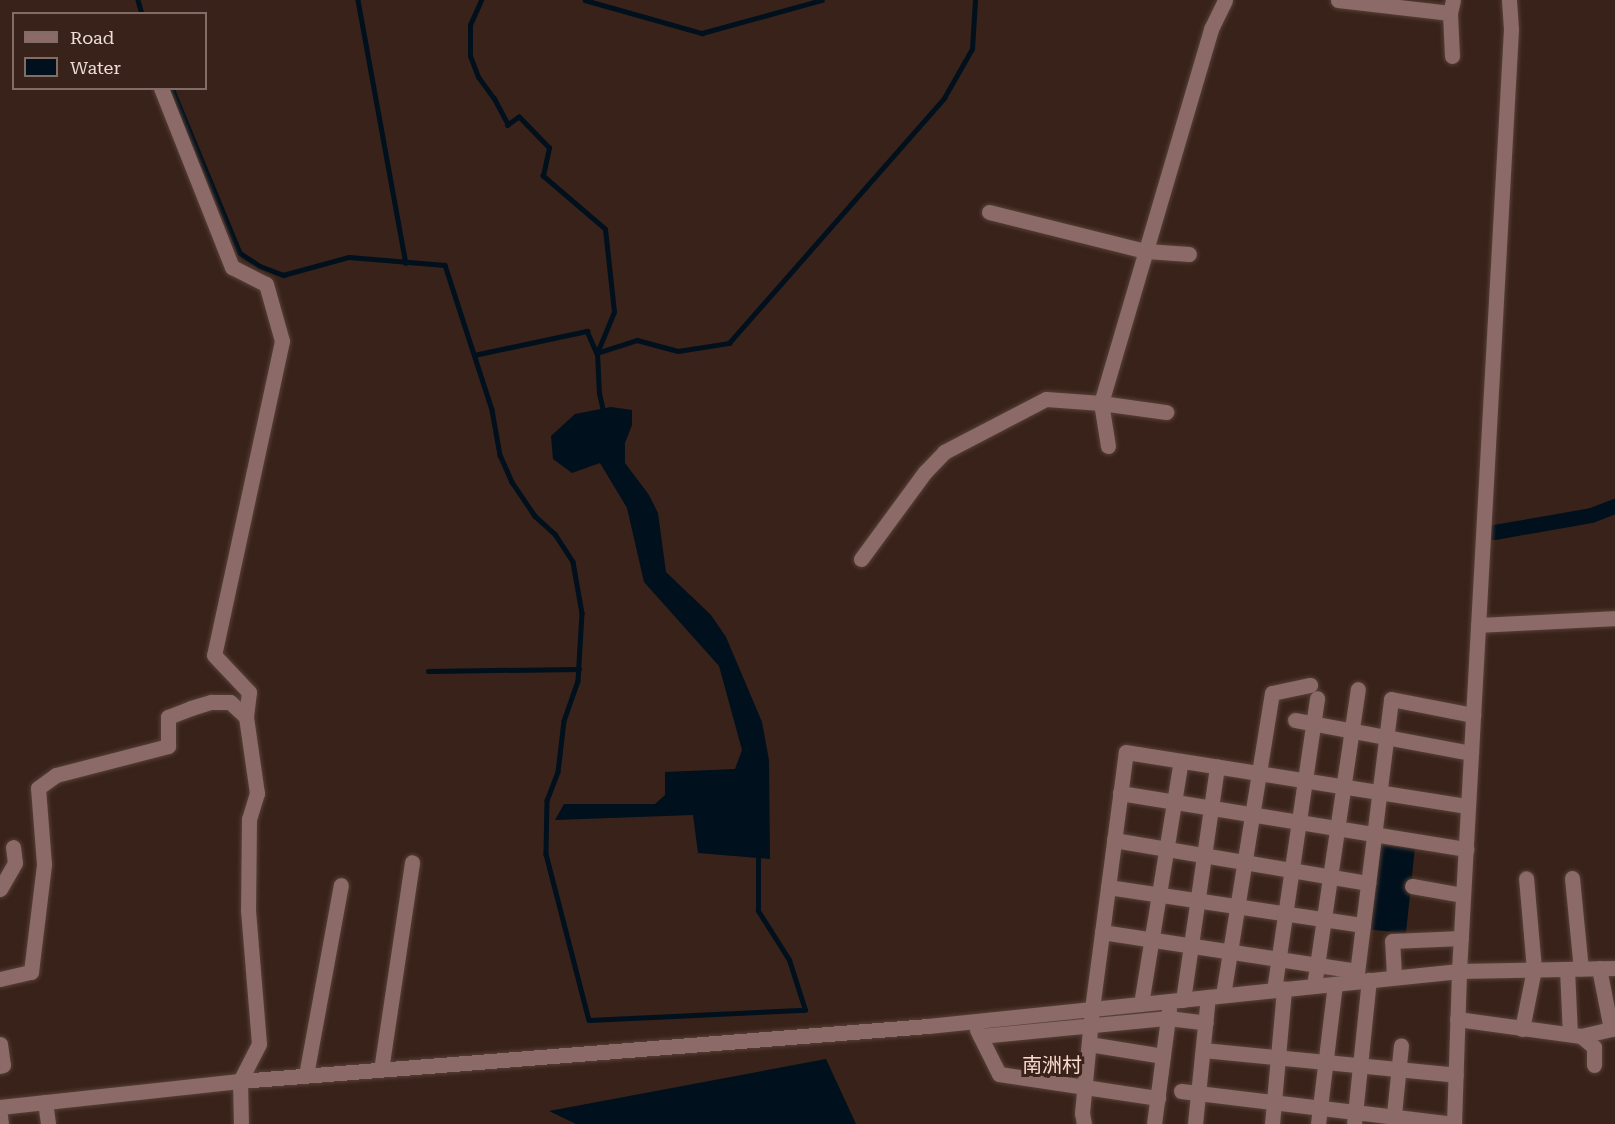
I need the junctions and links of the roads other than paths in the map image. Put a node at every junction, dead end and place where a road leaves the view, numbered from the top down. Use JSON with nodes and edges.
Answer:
{"nodes":[{"id":1,"x":1225,"y":0,"type":"edge"},
{"id":2,"x":1509,"y":0,"type":"edge"},
{"id":3,"x":1335,"y":4,"type":"edge"},
{"id":4,"x":1451,"y":6,"type":"edge"},
{"id":5,"x":1413,"y":10,"type":"edge"},
{"id":6,"x":1452,"y":56,"type":"dead end"},
{"id":7,"x":161,"y":90,"type":"edge"},
{"id":8,"x":989,"y":212,"type":"dead end"},
{"id":9,"x":1146,"y":251,"type":"junction"},
{"id":10,"x":1189,"y":254,"type":"dead end"},
{"id":11,"x":1101,"y":403,"type":"junction"},
{"id":12,"x":1166,"y":412,"type":"dead end"},
{"id":13,"x":1108,"y":446,"type":"dead end"},
{"id":14,"x":861,"y":559,"type":"dead end"},
{"id":15,"x":1615,"y":618,"type":"edge"},
{"id":16,"x":1478,"y":625,"type":"junction"},
{"id":17,"x":1310,"y":685,"type":"dead end"},
{"id":18,"x":1358,"y":689,"type":"dead end"},
{"id":19,"x":1317,"y":698,"type":"dead end"},
{"id":20,"x":1473,"y":715,"type":"junction"},
{"id":21,"x":246,"y":717,"type":"junction"},
{"id":22,"x":1295,"y":720,"type":"dead end"},
{"id":23,"x":1314,"y":724,"type":"junction"},
{"id":24,"x":1352,"y":731,"type":"junction"},
{"id":25,"x":1387,"y":738,"type":"junction"},
{"id":26,"x":1471,"y":753,"type":"junction"},
{"id":27,"x":1182,"y":761,"type":"junction"},
{"id":28,"x":1217,"y":766,"type":"junction"},
{"id":29,"x":1259,"y":773,"type":"junction"},
{"id":30,"x":1305,"y":780,"type":"junction"},
{"id":31,"x":1344,"y":786,"type":"junction"},
{"id":32,"x":1380,"y":792,"type":"junction"},
{"id":33,"x":1120,"y":794,"type":"junction"},
{"id":34,"x":1175,"y":802,"type":"junction"},
{"id":35,"x":1468,"y":806,"type":"junction"},
{"id":36,"x":1211,"y":808,"type":"junction"},
{"id":37,"x":1253,"y":815,"type":"junction"},
{"id":38,"x":1299,"y":822,"type":"junction"},
{"id":39,"x":1338,"y":828,"type":"junction"},
{"id":40,"x":1375,"y":834,"type":"junction"},
{"id":41,"x":1114,"y":840,"type":"junction"},
{"id":42,"x":13,"y":847,"type":"dead end"},
{"id":43,"x":1167,"y":849,"type":"junction"},
{"id":44,"x":1466,"y":849,"type":"junction"},
{"id":45,"x":1204,"y":855,"type":"junction"},
{"id":46,"x":412,"y":862,"type":"dead end"},
{"id":47,"x":1245,"y":862,"type":"junction"},
{"id":48,"x":1292,"y":870,"type":"junction"},
{"id":49,"x":1330,"y":876,"type":"junction"},
{"id":50,"x":1526,"y":878,"type":"dead end"},
{"id":51,"x":1572,"y":878,"type":"dead end"},
{"id":52,"x":1368,"y":883,"type":"junction"},
{"id":53,"x":341,"y":885,"type":"dead end"},
{"id":54,"x":1412,"y":886,"type":"dead end"},
{"id":55,"x":1108,"y":887,"type":"junction"},
{"id":56,"x":0,"y":889,"type":"edge"},
{"id":57,"x":1159,"y":894,"type":"junction"},
{"id":58,"x":1463,"y":895,"type":"junction"},
{"id":59,"x":1197,"y":900,"type":"junction"},
{"id":60,"x":1238,"y":906,"type":"junction"},
{"id":61,"x":1285,"y":913,"type":"junction"},
{"id":62,"x":1324,"y":919,"type":"junction"},
{"id":63,"x":1363,"y":925,"type":"junction"},
{"id":64,"x":1102,"y":932,"type":"junction"},
{"id":65,"x":1461,"y":938,"type":"junction"},
{"id":66,"x":1152,"y":940,"type":"junction"},
{"id":67,"x":1191,"y":946,"type":"junction"},
{"id":68,"x":1230,"y":952,"type":"junction"},
{"id":69,"x":1278,"y":959,"type":"junction"},
{"id":70,"x":1317,"y":965,"type":"junction"},
{"id":71,"x":1607,"y":968,"type":"edge"},
{"id":72,"x":1534,"y":969,"type":"junction"},
{"id":73,"x":1574,"y":969,"type":"junction"},
{"id":74,"x":1459,"y":971,"type":"junction"},
{"id":75,"x":1394,"y":976,"type":"junction"},
{"id":76,"x":1361,"y":977,"type":"junction"},
{"id":77,"x":0,"y":979,"type":"edge"},
{"id":78,"x":1335,"y":984,"type":"junction"},
{"id":79,"x":1314,"y":986,"type":"junction"},
{"id":80,"x":1279,"y":989,"type":"junction"},
{"id":81,"x":1216,"y":996,"type":"junction"},
{"id":82,"x":1177,"y":1000,"type":"junction"},
{"id":83,"x":1141,"y":1004,"type":"junction"},
{"id":84,"x":1091,"y":1017,"type":"junction"},
{"id":85,"x":1168,"y":1017,"type":"junction"},
{"id":86,"x":1457,"y":1019,"type":"junction"},
{"id":87,"x":973,"y":1022,"type":"junction"},
{"id":88,"x":1206,"y":1023,"type":"junction"},
{"id":89,"x":1522,"y":1029,"type":"junction"},
{"id":90,"x":1613,"y":1029,"type":"edge"},
{"id":91,"x":1575,"y":1035,"type":"junction"},
{"id":92,"x":980,"y":1036,"type":"junction"},
{"id":93,"x":0,"y":1044,"type":"edge"},
{"id":94,"x":1089,"y":1044,"type":"junction"},
{"id":95,"x":1401,"y":1045,"type":"dead end"},
{"id":96,"x":1203,"y":1050,"type":"junction"},
{"id":97,"x":1163,"y":1056,"type":"junction"},
{"id":98,"x":1278,"y":1057,"type":"junction"},
{"id":99,"x":1326,"y":1062,"type":"junction"},
{"id":100,"x":1360,"y":1065,"type":"junction"},
{"id":101,"x":1594,"y":1065,"type":"dead end"},
{"id":102,"x":0,"y":1066,"type":"edge"},
{"id":103,"x":1399,"y":1069,"type":"junction"},
{"id":104,"x":381,"y":1070,"type":"junction"},
{"id":105,"x":1456,"y":1074,"type":"junction"},
{"id":106,"x":306,"y":1076,"type":"junction"},
{"id":107,"x":240,"y":1081,"type":"junction"},
{"id":108,"x":1085,"y":1087,"type":"junction"},
{"id":109,"x":1181,"y":1091,"type":"dead end"},
{"id":110,"x":1198,"y":1093,"type":"junction"},
{"id":111,"x":1158,"y":1098,"type":"junction"},
{"id":112,"x":45,"y":1102,"type":"junction"},
{"id":113,"x":1274,"y":1102,"type":"junction"},
{"id":114,"x":0,"y":1107,"type":"edge"},
{"id":115,"x":1320,"y":1108,"type":"junction"},
{"id":116,"x":0,"y":1116,"type":"edge"},
{"id":117,"x":1355,"y":1118,"type":"edge"},
{"id":118,"x":1393,"y":1120,"type":"edge"},
{"id":119,"x":1,"y":1124,"type":"edge"},
{"id":120,"x":48,"y":1124,"type":"edge"},
{"id":121,"x":241,"y":1124,"type":"edge"},
{"id":122,"x":1084,"y":1124,"type":"edge"},
{"id":123,"x":1154,"y":1124,"type":"edge"},
{"id":124,"x":1195,"y":1124,"type":"edge"},
{"id":125,"x":1272,"y":1124,"type":"edge"},
{"id":126,"x":1318,"y":1124,"type":"edge"},
{"id":127,"x":1454,"y":1124,"type":"edge"}],
"edges":[{"from":1,"to":9,"type":"street"},
{"from":2,"to":16,"type":"street"},
{"from":3,"to":5,"type":"street"},
{"from":4,"to":5,"type":"street"},
{"from":4,"to":6,"type":"street"},
{"from":7,"to":21,"type":"street"},
{"from":8,"to":9,"type":"street"},
{"from":9,"to":10,"type":"street"},
{"from":9,"to":11,"type":"street"},
{"from":11,"to":12,"type":"street"},
{"from":11,"to":13,"type":"street"},
{"from":11,"to":14,"type":"street"},
{"from":15,"to":16,"type":"street"},
{"from":16,"to":20,"type":"street"},
{"from":17,"to":29,"type":"street"},
{"from":18,"to":24,"type":"street"},
{"from":19,"to":23,"type":"street"},
{"from":20,"to":25,"type":"street"},
{"from":20,"to":26,"type":"street"},
{"from":21,"to":77,"type":"street"},
{"from":21,"to":107,"type":"street"},
{"from":22,"to":23,"type":"street"},
{"from":23,"to":24,"type":"street"},
{"from":23,"to":30,"type":"street"},
{"from":24,"to":25,"type":"street"},
{"from":24,"to":31,"type":"street"},
{"from":25,"to":26,"type":"street"},
{"from":25,"to":32,"type":"street"},
{"from":26,"to":35,"type":"street"},
{"from":27,"to":28,"type":"street"},
{"from":27,"to":33,"type":"street"},
{"from":27,"to":34,"type":"street"},
{"from":28,"to":29,"type":"street"},
{"from":28,"to":36,"type":"street"},
{"from":29,"to":30,"type":"street"},
{"from":29,"to":37,"type":"street"},
{"from":30,"to":31,"type":"street"},
{"from":30,"to":38,"type":"street"},
{"from":31,"to":32,"type":"street"},
{"from":31,"to":39,"type":"street"},
{"from":32,"to":35,"type":"street"},
{"from":32,"to":40,"type":"street"},
{"from":33,"to":34,"type":"street"},
{"from":33,"to":41,"type":"street"},
{"from":34,"to":36,"type":"street"},
{"from":34,"to":43,"type":"street"},
{"from":35,"to":44,"type":"street"},
{"from":36,"to":37,"type":"street"},
{"from":36,"to":45,"type":"street"},
{"from":37,"to":38,"type":"street"},
{"from":37,"to":47,"type":"street"},
{"from":38,"to":39,"type":"street"},
{"from":38,"to":48,"type":"street"},
{"from":39,"to":40,"type":"street"},
{"from":39,"to":49,"type":"street"},
{"from":40,"to":44,"type":"street"},
{"from":40,"to":52,"type":"street"},
{"from":41,"to":43,"type":"street"},
{"from":41,"to":55,"type":"street"},
{"from":42,"to":56,"type":"street"},
{"from":43,"to":45,"type":"street"},
{"from":43,"to":57,"type":"street"},
{"from":44,"to":58,"type":"street"},
{"from":45,"to":47,"type":"street"},
{"from":45,"to":59,"type":"street"},
{"from":46,"to":104,"type":"street"},
{"from":47,"to":48,"type":"street"},
{"from":47,"to":60,"type":"street"},
{"from":48,"to":49,"type":"street"},
{"from":48,"to":61,"type":"street"},
{"from":49,"to":52,"type":"street"},
{"from":49,"to":62,"type":"street"},
{"from":50,"to":72,"type":"street"},
{"from":51,"to":73,"type":"street"},
{"from":52,"to":63,"type":"street"},
{"from":53,"to":106,"type":"street"},
{"from":54,"to":58,"type":"street"},
{"from":55,"to":57,"type":"street"},
{"from":55,"to":64,"type":"street"},
{"from":57,"to":59,"type":"street"},
{"from":57,"to":66,"type":"street"},
{"from":58,"to":65,"type":"street"},
{"from":59,"to":60,"type":"street"},
{"from":59,"to":67,"type":"street"},
{"from":60,"to":61,"type":"street"},
{"from":60,"to":68,"type":"street"},
{"from":61,"to":62,"type":"street"},
{"from":61,"to":69,"type":"street"},
{"from":62,"to":63,"type":"street"},
{"from":62,"to":70,"type":"street"},
{"from":63,"to":76,"type":"street"},
{"from":64,"to":66,"type":"street"},
{"from":64,"to":84,"type":"street"},
{"from":65,"to":74,"type":"street"},
{"from":65,"to":75,"type":"street"},
{"from":66,"to":67,"type":"street"},
{"from":66,"to":83,"type":"street"},
{"from":67,"to":68,"type":"street"},
{"from":67,"to":82,"type":"street"},
{"from":68,"to":69,"type":"street"},
{"from":68,"to":81,"type":"street"},
{"from":69,"to":70,"type":"street"},
{"from":69,"to":80,"type":"street"},
{"from":70,"to":76,"type":"street"},
{"from":70,"to":79,"type":"street"},
{"from":71,"to":73,"type":"street"},
{"from":71,"to":90,"type":"street"},
{"from":72,"to":73,"type":"street"},
{"from":72,"to":74,"type":"street"},
{"from":72,"to":89,"type":"street"},
{"from":73,"to":91,"type":"street"},
{"from":74,"to":75,"type":"street"},
{"from":74,"to":86,"type":"street"},
{"from":75,"to":76,"type":"street"},
{"from":76,"to":78,"type":"street"},
{"from":76,"to":100,"type":"street"},
{"from":78,"to":79,"type":"street"},
{"from":78,"to":99,"type":"street"},
{"from":79,"to":80,"type":"street"},
{"from":80,"to":81,"type":"street"},
{"from":80,"to":98,"type":"street"},
{"from":81,"to":82,"type":"street"},
{"from":81,"to":88,"type":"street"},
{"from":82,"to":83,"type":"street"},
{"from":82,"to":85,"type":"street"},
{"from":83,"to":84,"type":"street"},
{"from":84,"to":85,"type":"street"},
{"from":84,"to":87,"type":"street"},
{"from":84,"to":92,"type":"street"},
{"from":84,"to":94,"type":"street"},
{"from":85,"to":88,"type":"street"},
{"from":85,"to":97,"type":"street"},
{"from":86,"to":89,"type":"street"},
{"from":86,"to":105,"type":"street"},
{"from":87,"to":92,"type":"street"},
{"from":87,"to":104,"type":"street"},
{"from":88,"to":96,"type":"street"},
{"from":89,"to":91,"type":"street"},
{"from":90,"to":91,"type":"street"},
{"from":91,"to":101,"type":"street"},
{"from":92,"to":108,"type":"street"},
{"from":93,"to":102,"type":"street"},
{"from":94,"to":97,"type":"street"},
{"from":94,"to":108,"type":"street"},
{"from":95,"to":103,"type":"street"},
{"from":96,"to":98,"type":"street"},
{"from":96,"to":110,"type":"street"},
{"from":97,"to":111,"type":"street"},
{"from":98,"to":99,"type":"street"},
{"from":98,"to":113,"type":"street"},
{"from":99,"to":100,"type":"street"},
{"from":99,"to":115,"type":"street"},
{"from":100,"to":103,"type":"street"},
{"from":100,"to":117,"type":"street"},
{"from":103,"to":105,"type":"street"},
{"from":103,"to":118,"type":"street"},
{"from":104,"to":106,"type":"street"},
{"from":105,"to":127,"type":"street"},
{"from":106,"to":107,"type":"street"},
{"from":107,"to":112,"type":"street"},
{"from":107,"to":121,"type":"street"},
{"from":108,"to":111,"type":"street"},
{"from":108,"to":122,"type":"street"},
{"from":109,"to":110,"type":"street"},
{"from":110,"to":113,"type":"street"},
{"from":110,"to":124,"type":"street"},
{"from":111,"to":123,"type":"street"},
{"from":112,"to":114,"type":"street"},
{"from":112,"to":120,"type":"street"},
{"from":113,"to":115,"type":"street"},
{"from":113,"to":125,"type":"street"},
{"from":115,"to":117,"type":"street"},
{"from":115,"to":126,"type":"street"},
{"from":116,"to":119,"type":"street"},
{"from":117,"to":118,"type":"street"},
{"from":118,"to":127,"type":"street"}]}
